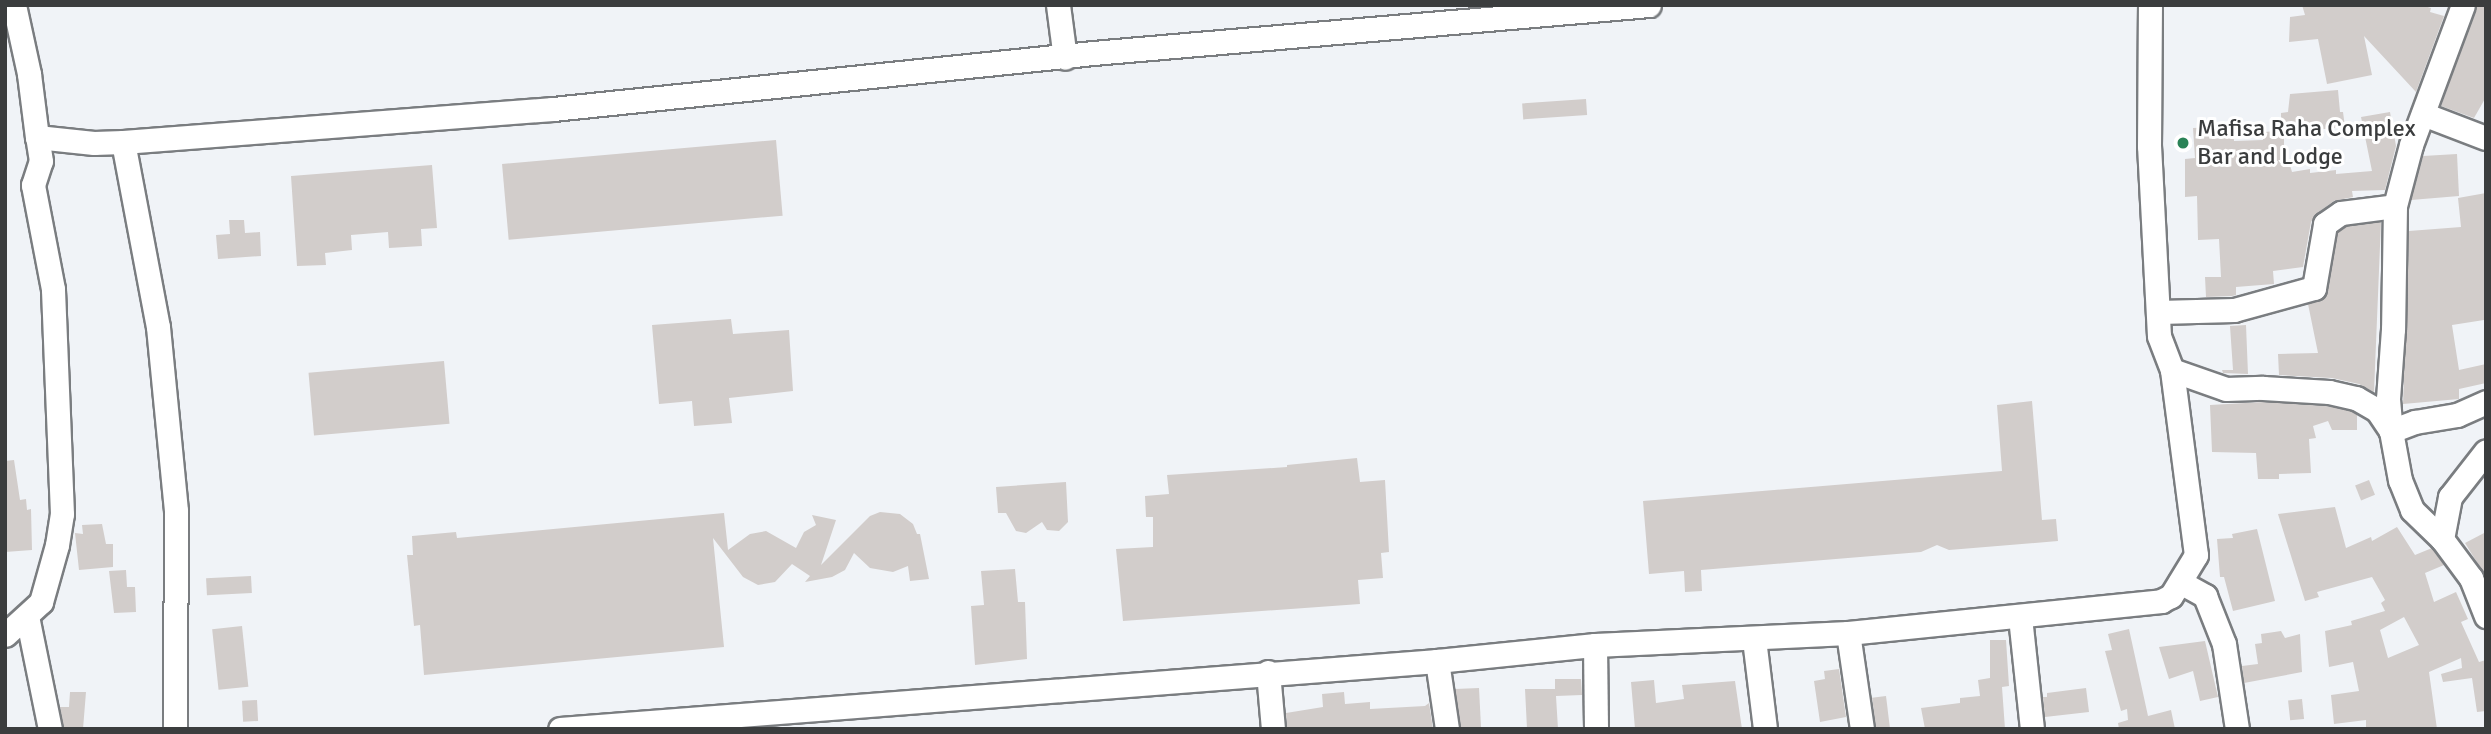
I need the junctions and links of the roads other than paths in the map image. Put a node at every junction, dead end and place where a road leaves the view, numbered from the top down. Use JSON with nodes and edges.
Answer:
{"nodes":[{"id":1,"x":14,"y":5,"type":"edge"},
{"id":2,"x":1058,"y":5,"type":"edge"},
{"id":3,"x":1649,"y":5,"type":"edge"},
{"id":4,"x":2150,"y":5,"type":"edge"},
{"id":5,"x":2463,"y":5,"type":"edge"},
{"id":6,"x":1065,"y":58,"type":"junction"},
{"id":7,"x":2423,"y":114,"type":"junction"},
{"id":8,"x":37,"y":137,"type":"junction"},
{"id":9,"x":2486,"y":138,"type":"edge"},
{"id":10,"x":123,"y":142,"type":"junction"},
{"id":11,"x":2395,"y":206,"type":"junction"},
{"id":12,"x":2159,"y":312,"type":"junction"},
{"id":13,"x":2172,"y":370,"type":"junction"},
{"id":14,"x":2486,"y":402,"type":"edge"},
{"id":15,"x":2391,"y":431,"type":"junction"},
{"id":16,"x":2486,"y":451,"type":"edge"},
{"id":17,"x":2442,"y":539,"type":"junction"},
{"id":18,"x":2180,"y":582,"type":"junction"},
{"id":19,"x":27,"y":616,"type":"junction"},
{"id":20,"x":2486,"y":616,"type":"edge"},
{"id":21,"x":2020,"y":617,"type":"junction"},
{"id":22,"x":1848,"y":633,"type":"junction"},
{"id":23,"x":5,"y":635,"type":"edge"},
{"id":24,"x":1754,"y":639,"type":"junction"},
{"id":25,"x":1595,"y":645,"type":"junction"},
{"id":26,"x":1437,"y":662,"type":"junction"},
{"id":27,"x":1268,"y":672,"type":"junction"},
{"id":28,"x":584,"y":728,"type":"edge"},
{"id":29,"x":50,"y":729,"type":"edge"},
{"id":30,"x":175,"y":729,"type":"edge"},
{"id":31,"x":560,"y":729,"type":"edge"},
{"id":32,"x":1273,"y":729,"type":"edge"},
{"id":33,"x":1447,"y":729,"type":"edge"},
{"id":34,"x":1597,"y":729,"type":"edge"},
{"id":35,"x":1765,"y":729,"type":"edge"},
{"id":36,"x":1862,"y":729,"type":"edge"},
{"id":37,"x":2032,"y":729,"type":"edge"},
{"id":38,"x":2237,"y":729,"type":"edge"}],
"edges":[{"from":1,"to":8,"type":"street"},
{"from":2,"to":6,"type":"street"},
{"from":3,"to":6,"type":"street"},
{"from":4,"to":12,"type":"street"},
{"from":5,"to":7,"type":"street"},
{"from":6,"to":10,"type":"street"},
{"from":7,"to":9,"type":"street"},
{"from":7,"to":11,"type":"street"},
{"from":8,"to":10,"type":"street"},
{"from":8,"to":19,"type":"street"},
{"from":10,"to":30,"type":"street"},
{"from":11,"to":12,"type":"street"},
{"from":11,"to":15,"type":"street"},
{"from":12,"to":13,"type":"street"},
{"from":13,"to":15,"type":"street"},
{"from":13,"to":18,"type":"street"},
{"from":14,"to":15,"type":"street"},
{"from":15,"to":17,"type":"street"},
{"from":16,"to":17,"type":"street"},
{"from":17,"to":20,"type":"street"},
{"from":18,"to":21,"type":"street"},
{"from":18,"to":38,"type":"street"},
{"from":19,"to":23,"type":"street"},
{"from":19,"to":29,"type":"street"},
{"from":21,"to":22,"type":"street"},
{"from":21,"to":37,"type":"street"},
{"from":22,"to":24,"type":"street"},
{"from":22,"to":36,"type":"street"},
{"from":24,"to":25,"type":"street"},
{"from":24,"to":35,"type":"street"},
{"from":25,"to":26,"type":"street"},
{"from":25,"to":34,"type":"street"},
{"from":26,"to":27,"type":"street"},
{"from":26,"to":33,"type":"street"},
{"from":27,"to":28,"type":"street"},
{"from":27,"to":32,"type":"street"},
{"from":28,"to":31,"type":"street"}]}
